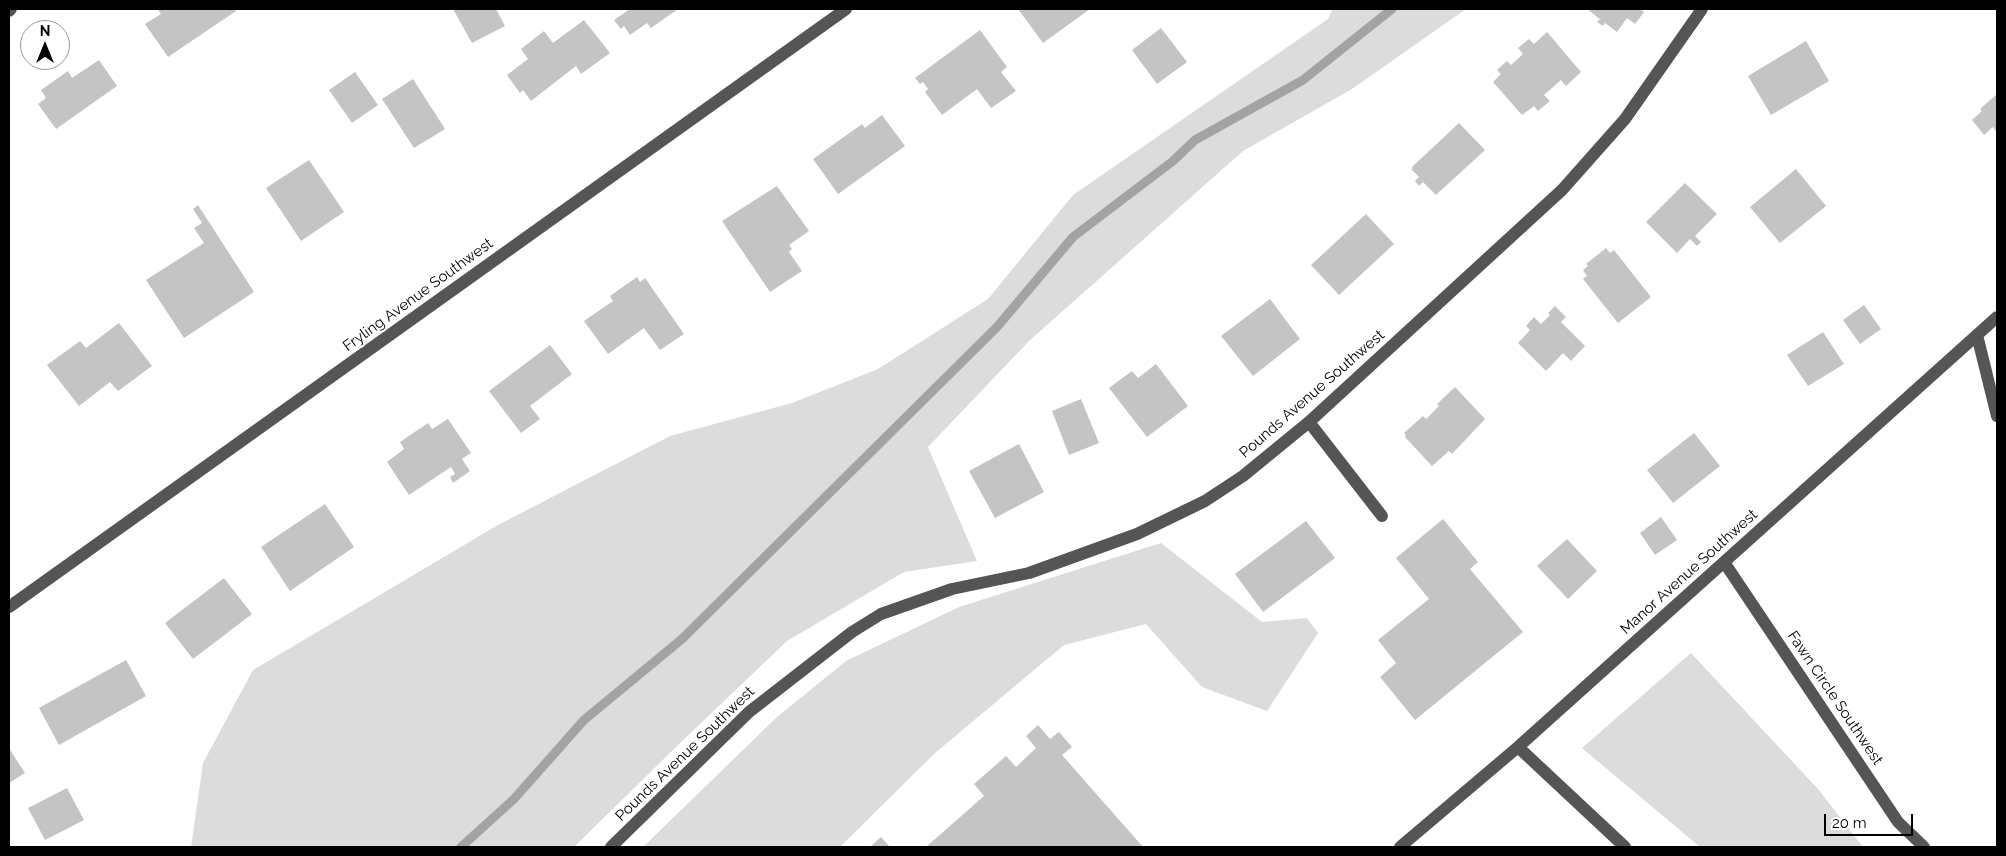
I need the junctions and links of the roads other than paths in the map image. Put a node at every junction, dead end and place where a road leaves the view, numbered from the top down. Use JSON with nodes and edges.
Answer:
{"nodes":[{"id":1,"x":846,"y":9,"type":"edge"},
{"id":2,"x":1702,"y":9,"type":"edge"},
{"id":3,"x":1997,"y":317,"type":"edge"},
{"id":4,"x":1977,"y":335,"type":"junction"},
{"id":5,"x":1997,"y":416,"type":"edge"},
{"id":6,"x":1309,"y":422,"type":"junction"},
{"id":7,"x":1382,"y":516,"type":"dead end"},
{"id":8,"x":1724,"y":562,"type":"junction"},
{"id":9,"x":9,"y":607,"type":"edge"},
{"id":10,"x":1518,"y":746,"type":"junction"},
{"id":11,"x":611,"y":847,"type":"edge"},
{"id":12,"x":1400,"y":847,"type":"edge"},
{"id":13,"x":1625,"y":847,"type":"edge"},
{"id":14,"x":1924,"y":847,"type":"edge"}],
"edges":[{"from":1,"to":9,"type":"street","name":"Fryling Avenue Southwest"},
{"from":2,"to":6,"type":"street","name":"Pounds Avenue Southwest"},
{"from":3,"to":4,"type":"street","name":"Manor Avenue Southwest"},
{"from":4,"to":5,"type":"street"},
{"from":4,"to":8,"type":"street","name":"Manor Avenue Southwest"},
{"from":6,"to":7,"type":"street"},
{"from":6,"to":11,"type":"street","name":"Pounds Avenue Southwest"},
{"from":8,"to":10,"type":"street","name":"Manor Avenue Southwest"},
{"from":8,"to":14,"type":"street","name":"Fawn Circle Southwest"},
{"from":10,"to":12,"type":"street","name":"Manor Avenue Southwest"},
{"from":10,"to":13,"type":"street"}]}
